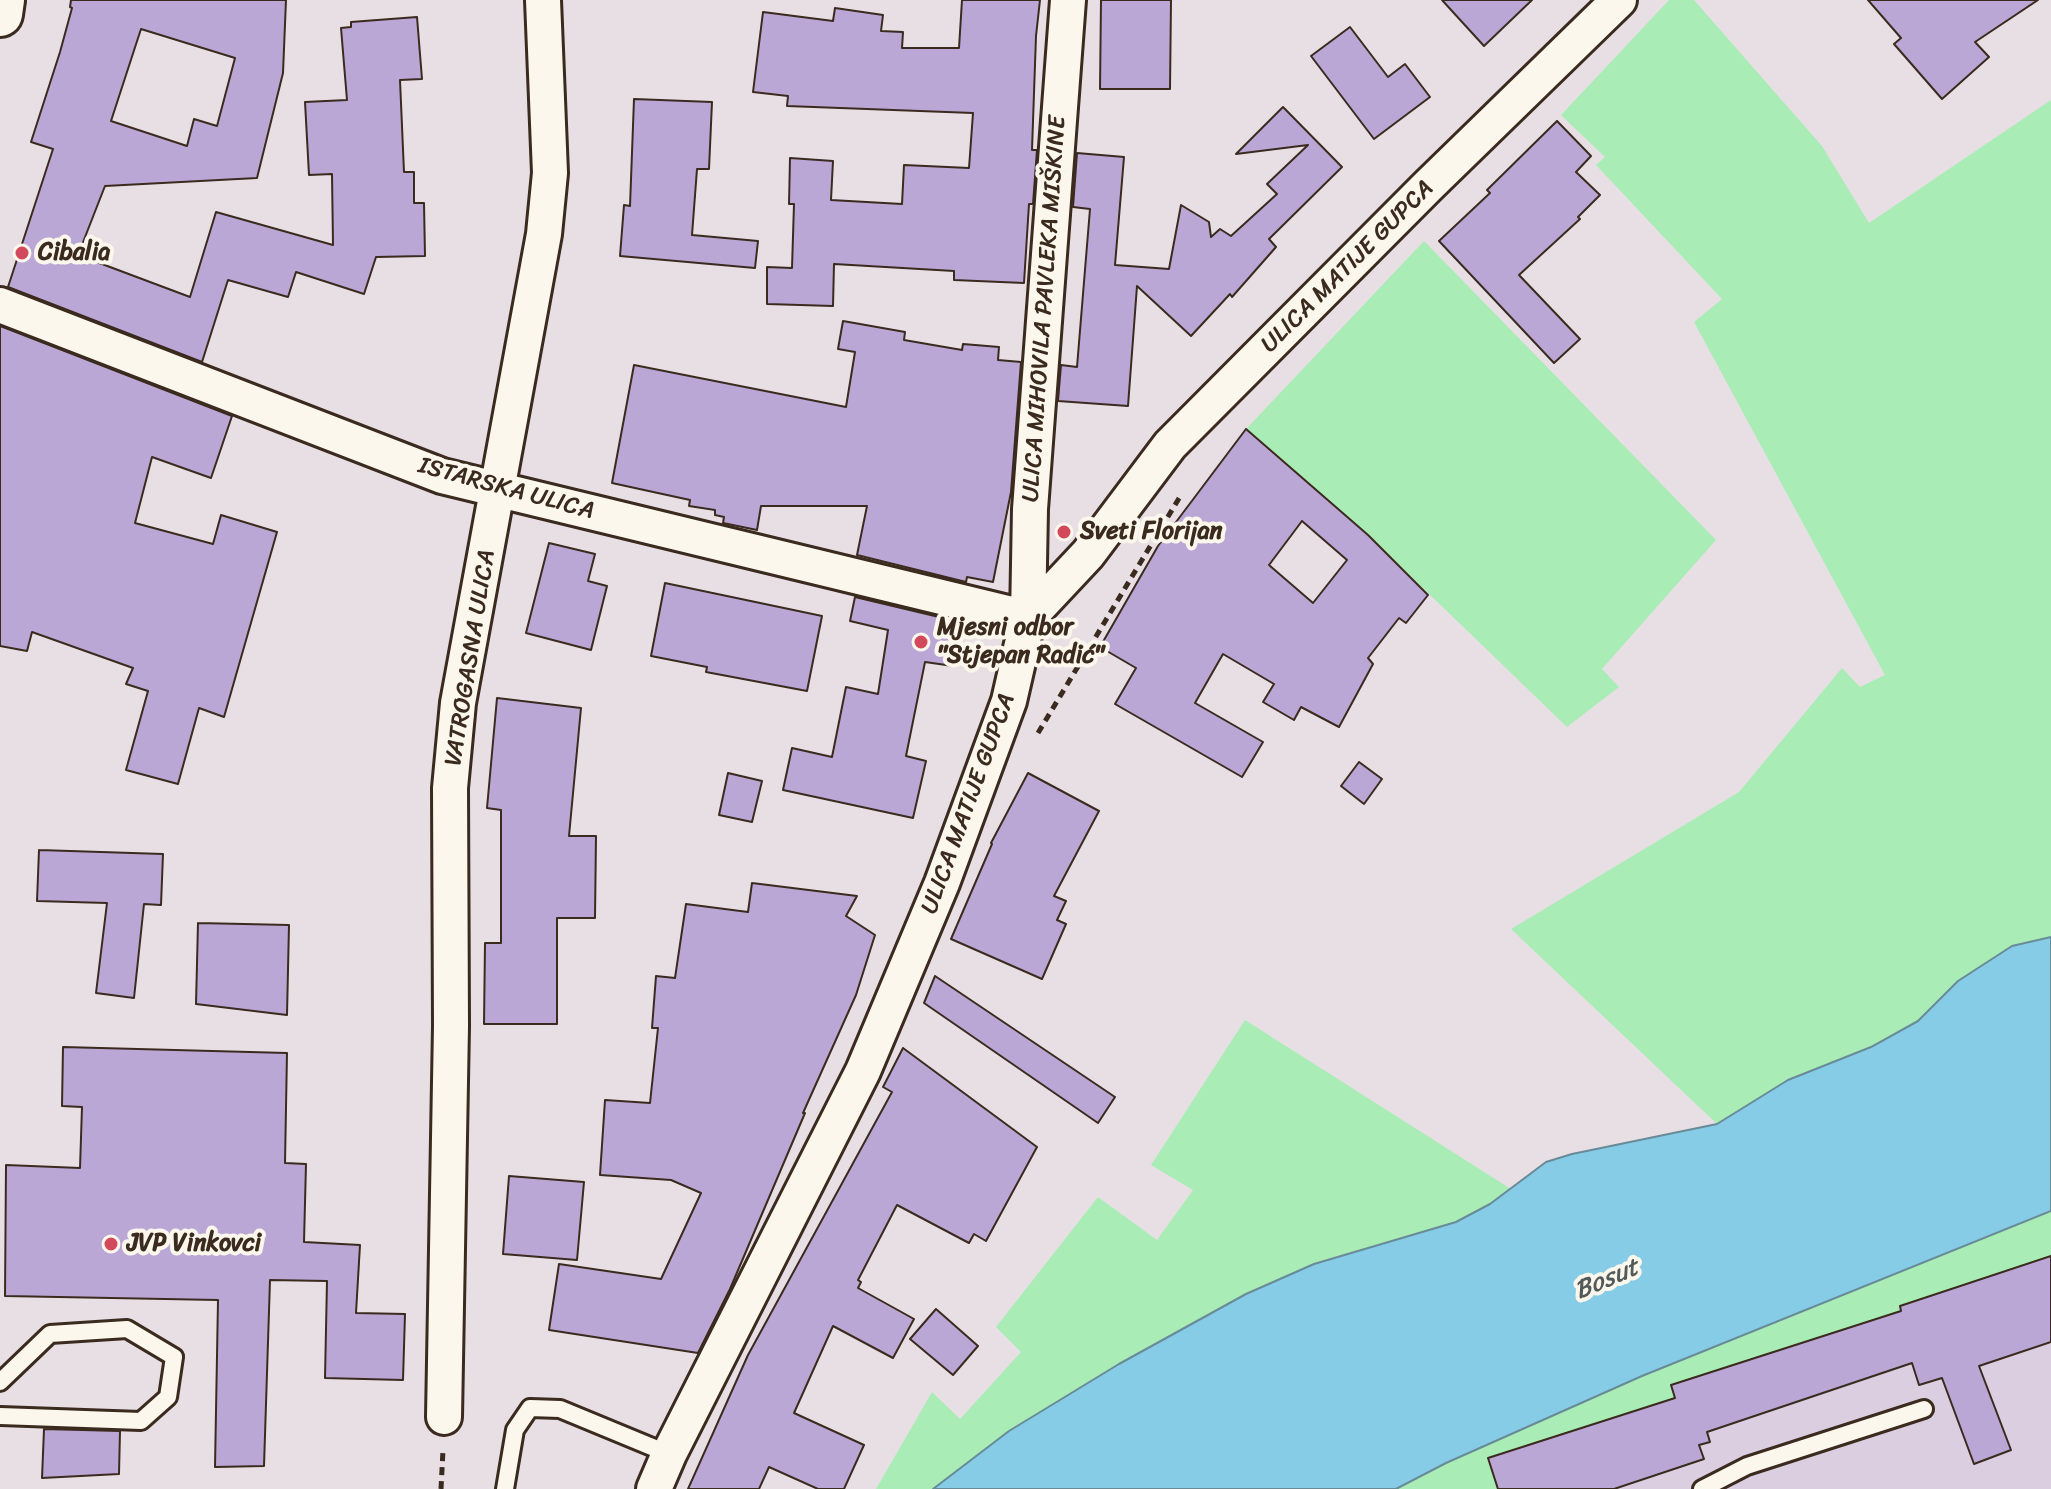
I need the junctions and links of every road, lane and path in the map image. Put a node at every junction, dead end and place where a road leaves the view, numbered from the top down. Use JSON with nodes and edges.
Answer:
{"nodes":[{"id":1,"x":2,"y":0,"type":"edge"},
{"id":2,"x":543,"y":0,"type":"edge"},
{"id":3,"x":1068,"y":0,"type":"edge"},
{"id":4,"x":1619,"y":0,"type":"edge"},
{"id":5,"x":0,"y":14,"type":"edge"},
{"id":6,"x":0,"y":305,"type":"edge"},
{"id":7,"x":499,"y":489,"type":"junction"},
{"id":8,"x":1184,"y":490,"type":"dead end"},
{"id":9,"x":1028,"y":618,"type":"junction"},
{"id":10,"x":1031,"y":746,"type":"dead end"},
{"id":11,"x":0,"y":1382,"type":"edge"},
{"id":12,"x":1924,"y":1409,"type":"dead end"},
{"id":13,"x":0,"y":1416,"type":"edge"},
{"id":14,"x":444,"y":1417,"type":"dead end"},
{"id":15,"x":669,"y":1454,"type":"junction"},
{"id":16,"x":441,"y":1479,"type":"dead end"},
{"id":17,"x":441,"y":1489,"type":"edge"},
{"id":18,"x":505,"y":1489,"type":"edge"},
{"id":19,"x":654,"y":1489,"type":"edge"},
{"id":20,"x":1702,"y":1489,"type":"edge"}],
"edges":[{"from":1,"to":5,"type":"main road"},
{"from":2,"to":7,"type":"street","name":"VATROGASNA ULICA"},
{"from":3,"to":9,"type":"street","name":"ULICA MIHOVILA PAVLEKA MIŠKINE"},
{"from":4,"to":9,"type":"street","name":"ULICA MATIJE GUPCA"},
{"from":6,"to":7,"type":"street","name":"ISTARSKA ULICA"},
{"from":7,"to":9,"type":"street","name":"ISTARSKA ULICA"},
{"from":7,"to":14,"type":"street","name":"VATROGASNA ULICA"},
{"from":8,"to":10,"type":"path"},
{"from":9,"to":15,"type":"street","name":"ULICA MATIJE GUPCA"},
{"from":11,"to":13,"type":"lane"},
{"from":12,"to":20,"type":"lane"},
{"from":15,"to":18,"type":"lane"},
{"from":15,"to":19,"type":"street","name":"ULICA MATIJE GUPCA"},
{"from":16,"to":17,"type":"path"}]}
